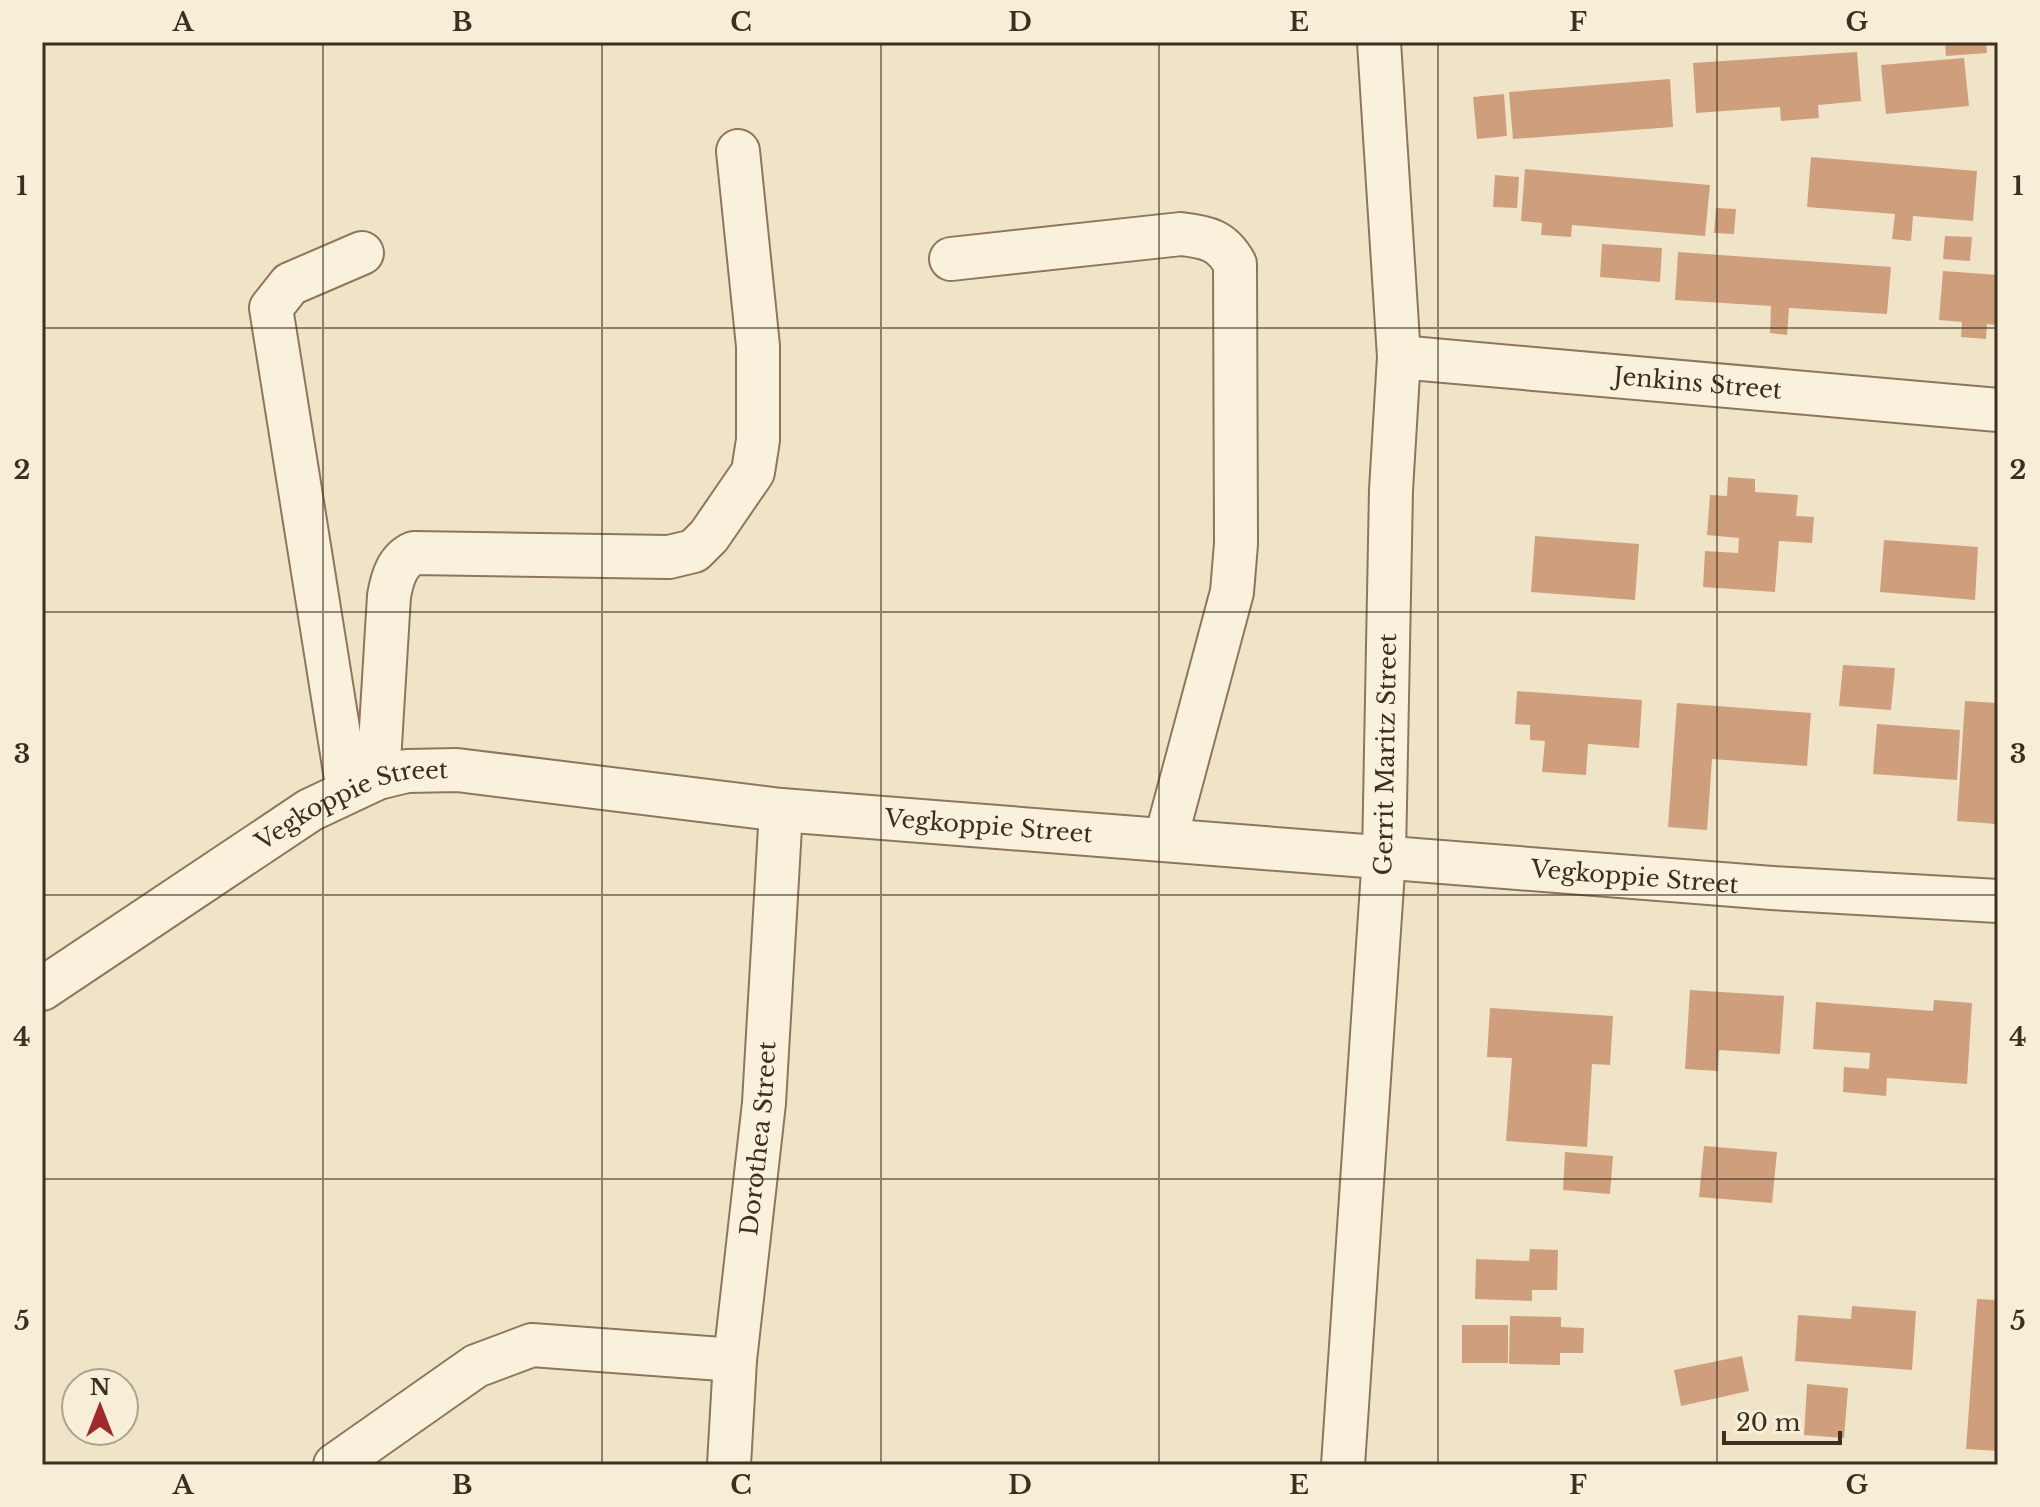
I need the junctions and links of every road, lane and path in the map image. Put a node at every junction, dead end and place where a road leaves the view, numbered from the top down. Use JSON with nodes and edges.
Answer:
{"nodes":[{"id":1,"x":1379,"y":42,"type":"edge"},
{"id":2,"x":738,"y":151,"type":"dead end"},
{"id":3,"x":362,"y":253,"type":"dead end"},
{"id":4,"x":951,"y":259,"type":"dead end"},
{"id":5,"x":1399,"y":357,"type":"junction"},
{"id":6,"x":1998,"y":410,"type":"edge"},
{"id":7,"x":363,"y":784,"type":"junction"},
{"id":8,"x":781,"y":810,"type":"junction"},
{"id":9,"x":1166,"y":838,"type":"junction"},
{"id":10,"x":1384,"y":856,"type":"junction"},
{"id":11,"x":1998,"y":901,"type":"edge"},
{"id":12,"x":42,"y":989,"type":"edge"},
{"id":13,"x":735,"y":1360,"type":"junction"},
{"id":14,"x":335,"y":1465,"type":"edge"},
{"id":15,"x":729,"y":1465,"type":"edge"},
{"id":16,"x":1343,"y":1465,"type":"edge"}],
"edges":[{"from":1,"to":5,"type":"street","name":"Gerrit Maritz Street"},
{"from":2,"to":7,"type":"street"},
{"from":3,"to":7,"type":"street"},
{"from":4,"to":9,"type":"street"},
{"from":5,"to":6,"type":"street","name":"Jenkins Street"},
{"from":5,"to":10,"type":"street","name":"Gerrit Maritz Street"},
{"from":7,"to":8,"type":"street","name":"Vegkoppie Street"},
{"from":7,"to":12,"type":"street","name":"Vegkoppie Street"},
{"from":8,"to":9,"type":"street","name":"Vegkoppie Street"},
{"from":8,"to":13,"type":"street","name":"Dorothea Street"},
{"from":9,"to":10,"type":"street","name":"Vegkoppie Street"},
{"from":10,"to":11,"type":"street","name":"Vegkoppie Street"},
{"from":10,"to":16,"type":"street","name":"Gerrit Maritz Street"},
{"from":13,"to":14,"type":"street"},
{"from":13,"to":15,"type":"street","name":"Dorothea Street"}]}
